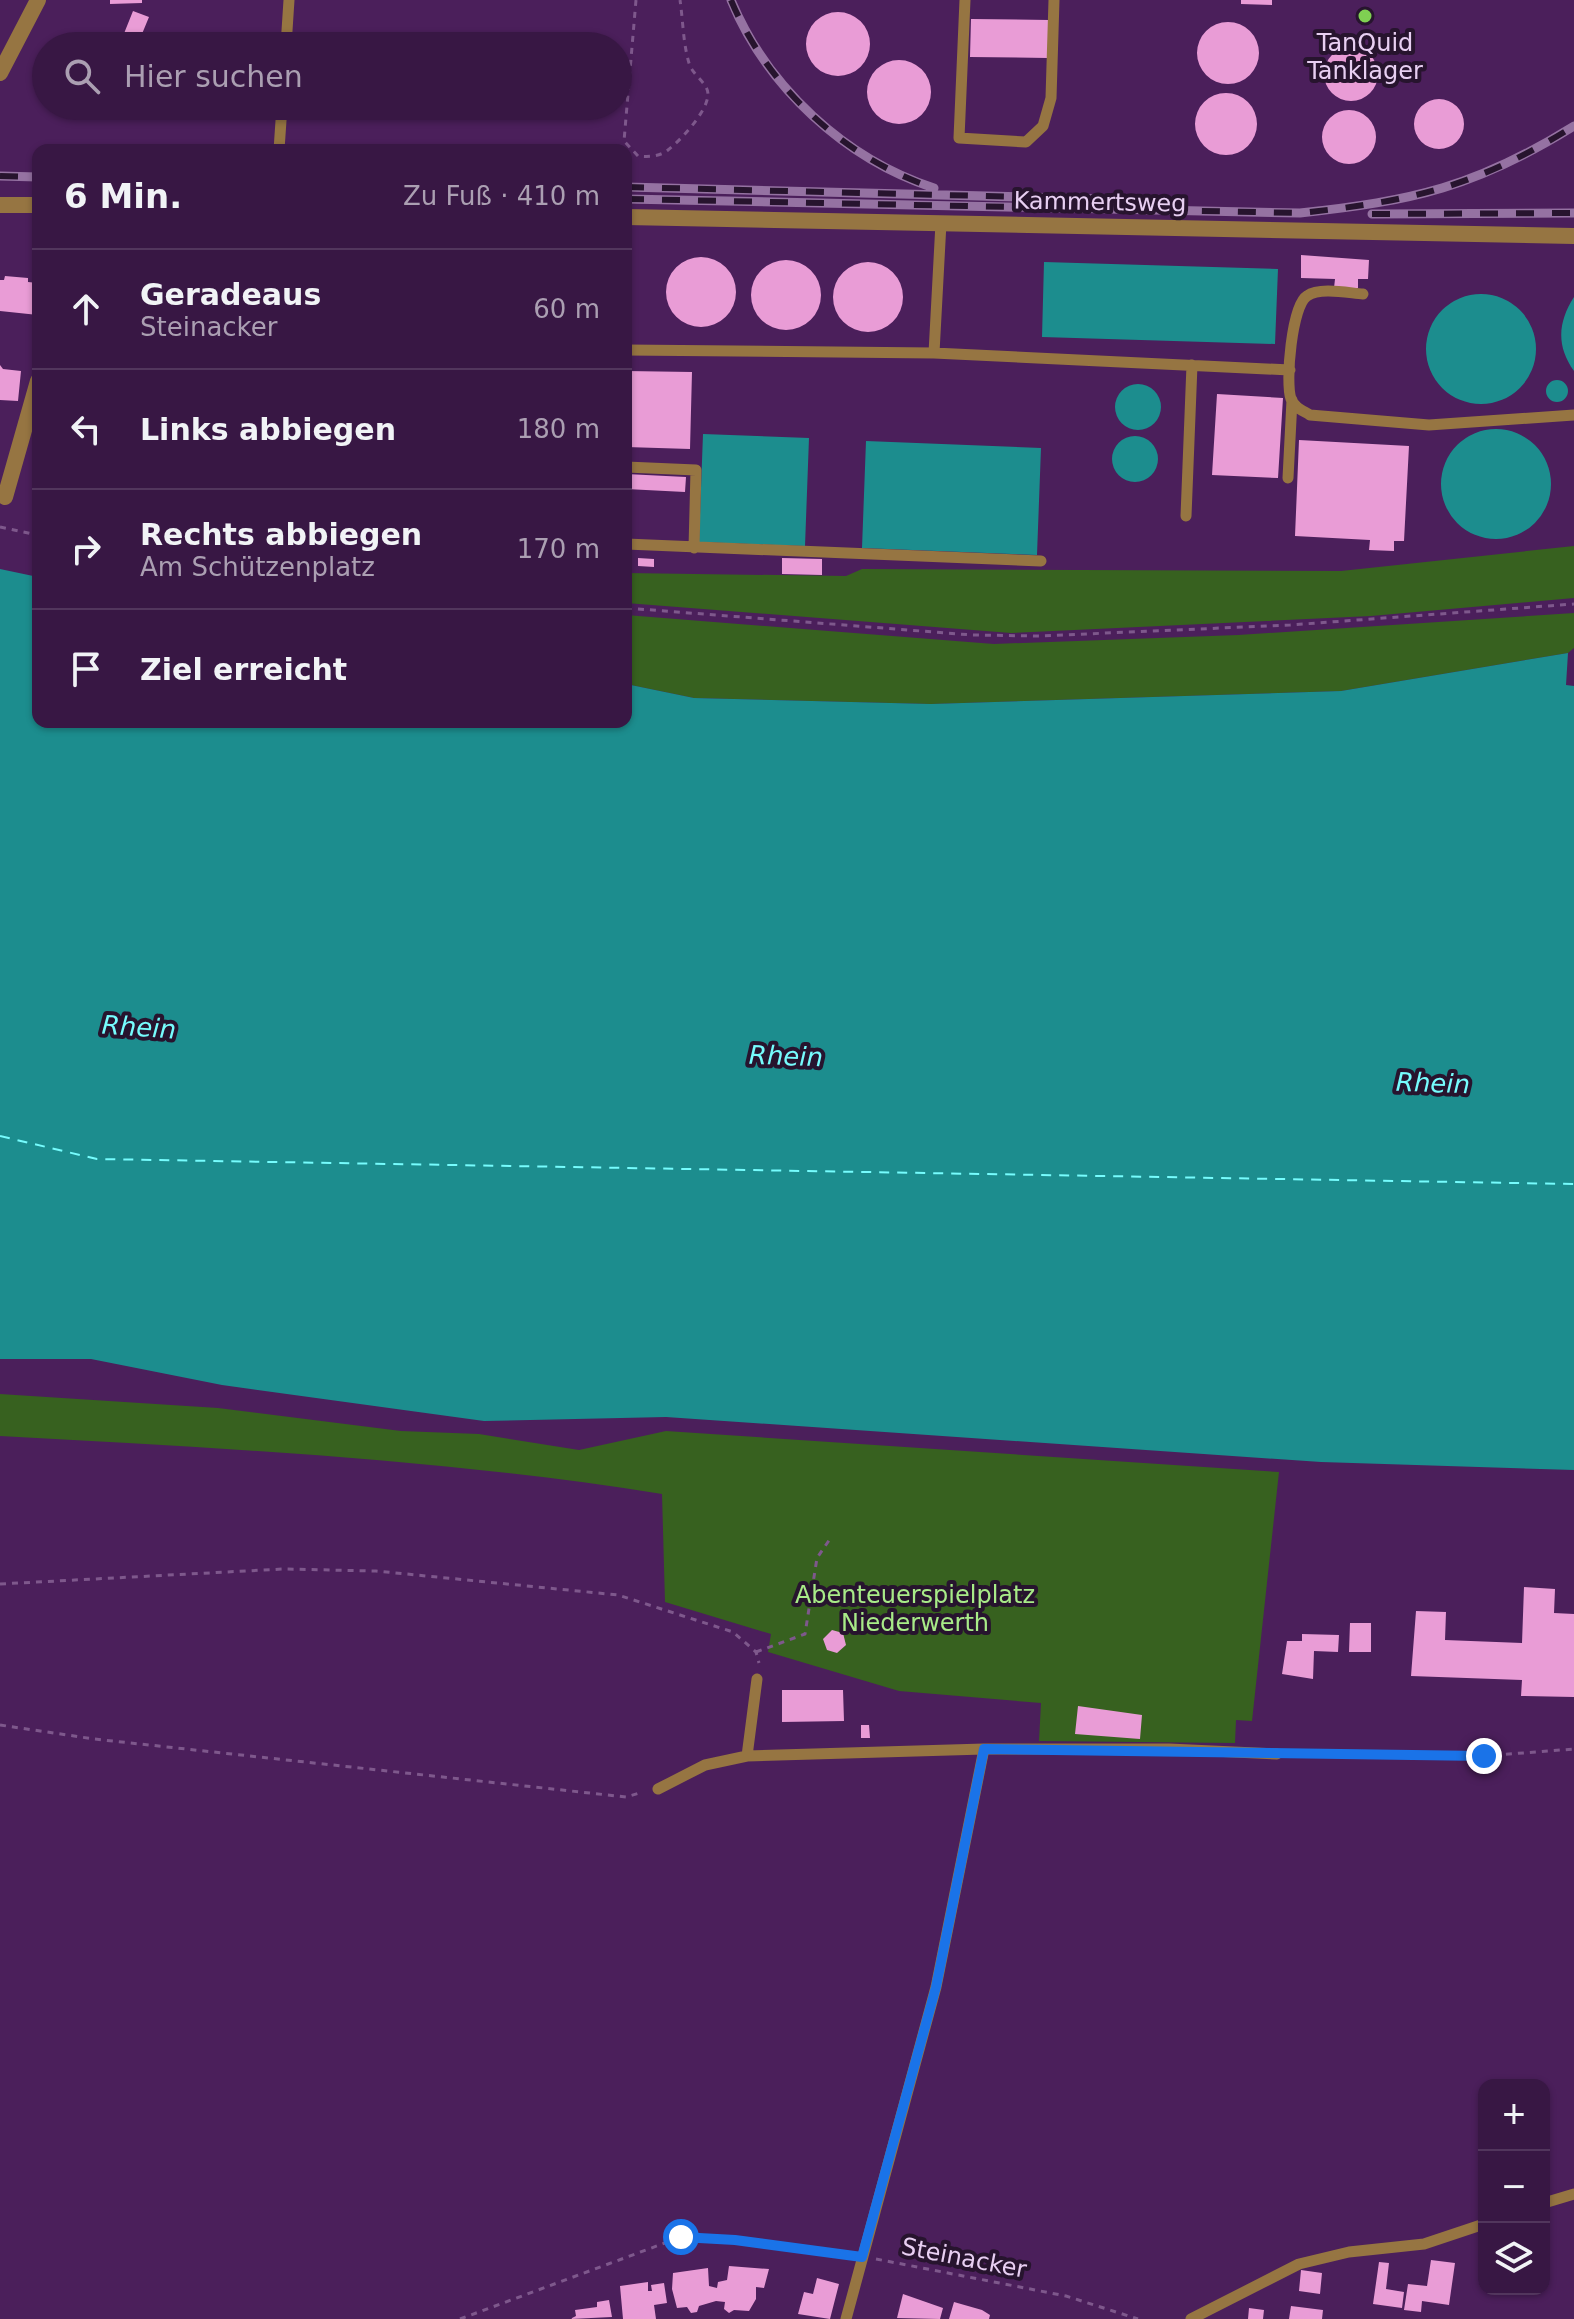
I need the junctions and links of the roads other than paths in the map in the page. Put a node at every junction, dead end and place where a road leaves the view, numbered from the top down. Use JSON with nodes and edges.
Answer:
{"nodes":[{"id":1,"x":38,"y":0,"type":"edge"},
{"id":2,"x":289,"y":0,"type":"edge"},
{"id":3,"x":965,"y":0,"type":"edge"},
{"id":4,"x":1054,"y":0,"type":"edge"},
{"id":5,"x":287,"y":32,"type":"edge"},
{"id":6,"x":0,"y":73,"type":"edge"},
{"id":7,"x":281,"y":120,"type":"edge"},
{"id":8,"x":279,"y":144,"type":"edge"},
{"id":9,"x":0,"y":205,"type":"edge"},
{"id":10,"x":32,"y":205,"type":"edge"},
{"id":11,"x":632,"y":217,"type":"edge"},
{"id":12,"x":941,"y":223,"type":"junction"},
{"id":13,"x":1574,"y":236,"type":"edge"},
{"id":14,"x":1363,"y":294,"type":"dead end"},
{"id":15,"x":632,"y":350,"type":"edge"},
{"id":16,"x":934,"y":353,"type":"junction"},
{"id":17,"x":1192,"y":365,"type":"junction"},
{"id":18,"x":1290,"y":370,"type":"junction"},
{"id":19,"x":1292,"y":400,"type":"junction"},
{"id":20,"x":32,"y":402,"type":"edge"},
{"id":21,"x":1574,"y":415,"type":"edge"},
{"id":22,"x":632,"y":467,"type":"edge"},
{"id":23,"x":1288,"y":478,"type":"dead end"},
{"id":24,"x":5,"y":497,"type":"dead end"},
{"id":25,"x":1186,"y":516,"type":"dead end"},
{"id":26,"x":632,"y":544,"type":"edge"},
{"id":27,"x":694,"y":548,"type":"junction"},
{"id":28,"x":1041,"y":561,"type":"dead end"},
{"id":29,"x":757,"y":1679,"type":"road end"},
{"id":30,"x":984,"y":1749,"type":"junction"},
{"id":31,"x":1277,"y":1754,"type":"road end"},
{"id":32,"x":747,"y":1756,"type":"junction"},
{"id":33,"x":658,"y":1789,"type":"road end"},
{"id":34,"x":1574,"y":2194,"type":"edge"},
{"id":35,"x":1550,"y":2201,"type":"edge"},
{"id":36,"x":1478,"y":2226,"type":"edge"},
{"id":37,"x":846,"y":2319,"type":"edge"},
{"id":38,"x":1191,"y":2319,"type":"edge"}],
"edges":[{"from":1,"to":6,"type":"street"},
{"from":2,"to":5,"type":"lane"},
{"from":3,"to":4,"type":"lane"},
{"from":7,"to":8,"type":"lane"},
{"from":9,"to":10,"type":"street"},
{"from":11,"to":12,"type":"street","name":"Kammertsweg"},
{"from":12,"to":13,"type":"street","name":"Kammertsweg"},
{"from":12,"to":16,"type":"lane"},
{"from":14,"to":18,"type":"lane"},
{"from":15,"to":16,"type":"lane"},
{"from":16,"to":17,"type":"lane"},
{"from":17,"to":18,"type":"lane"},
{"from":17,"to":25,"type":"lane"},
{"from":18,"to":19,"type":"lane"},
{"from":19,"to":21,"type":"lane"},
{"from":19,"to":23,"type":"lane"},
{"from":20,"to":24,"type":"street"},
{"from":22,"to":27,"type":"lane"},
{"from":26,"to":27,"type":"lane"},
{"from":27,"to":28,"type":"lane"},
{"from":29,"to":32,"type":"lane"},
{"from":30,"to":31,"type":"lane"},
{"from":30,"to":32,"type":"lane"},
{"from":30,"to":37,"type":"lane"},
{"from":32,"to":33,"type":"lane"},
{"from":34,"to":35,"type":"lane"},
{"from":36,"to":38,"type":"lane"}]}
